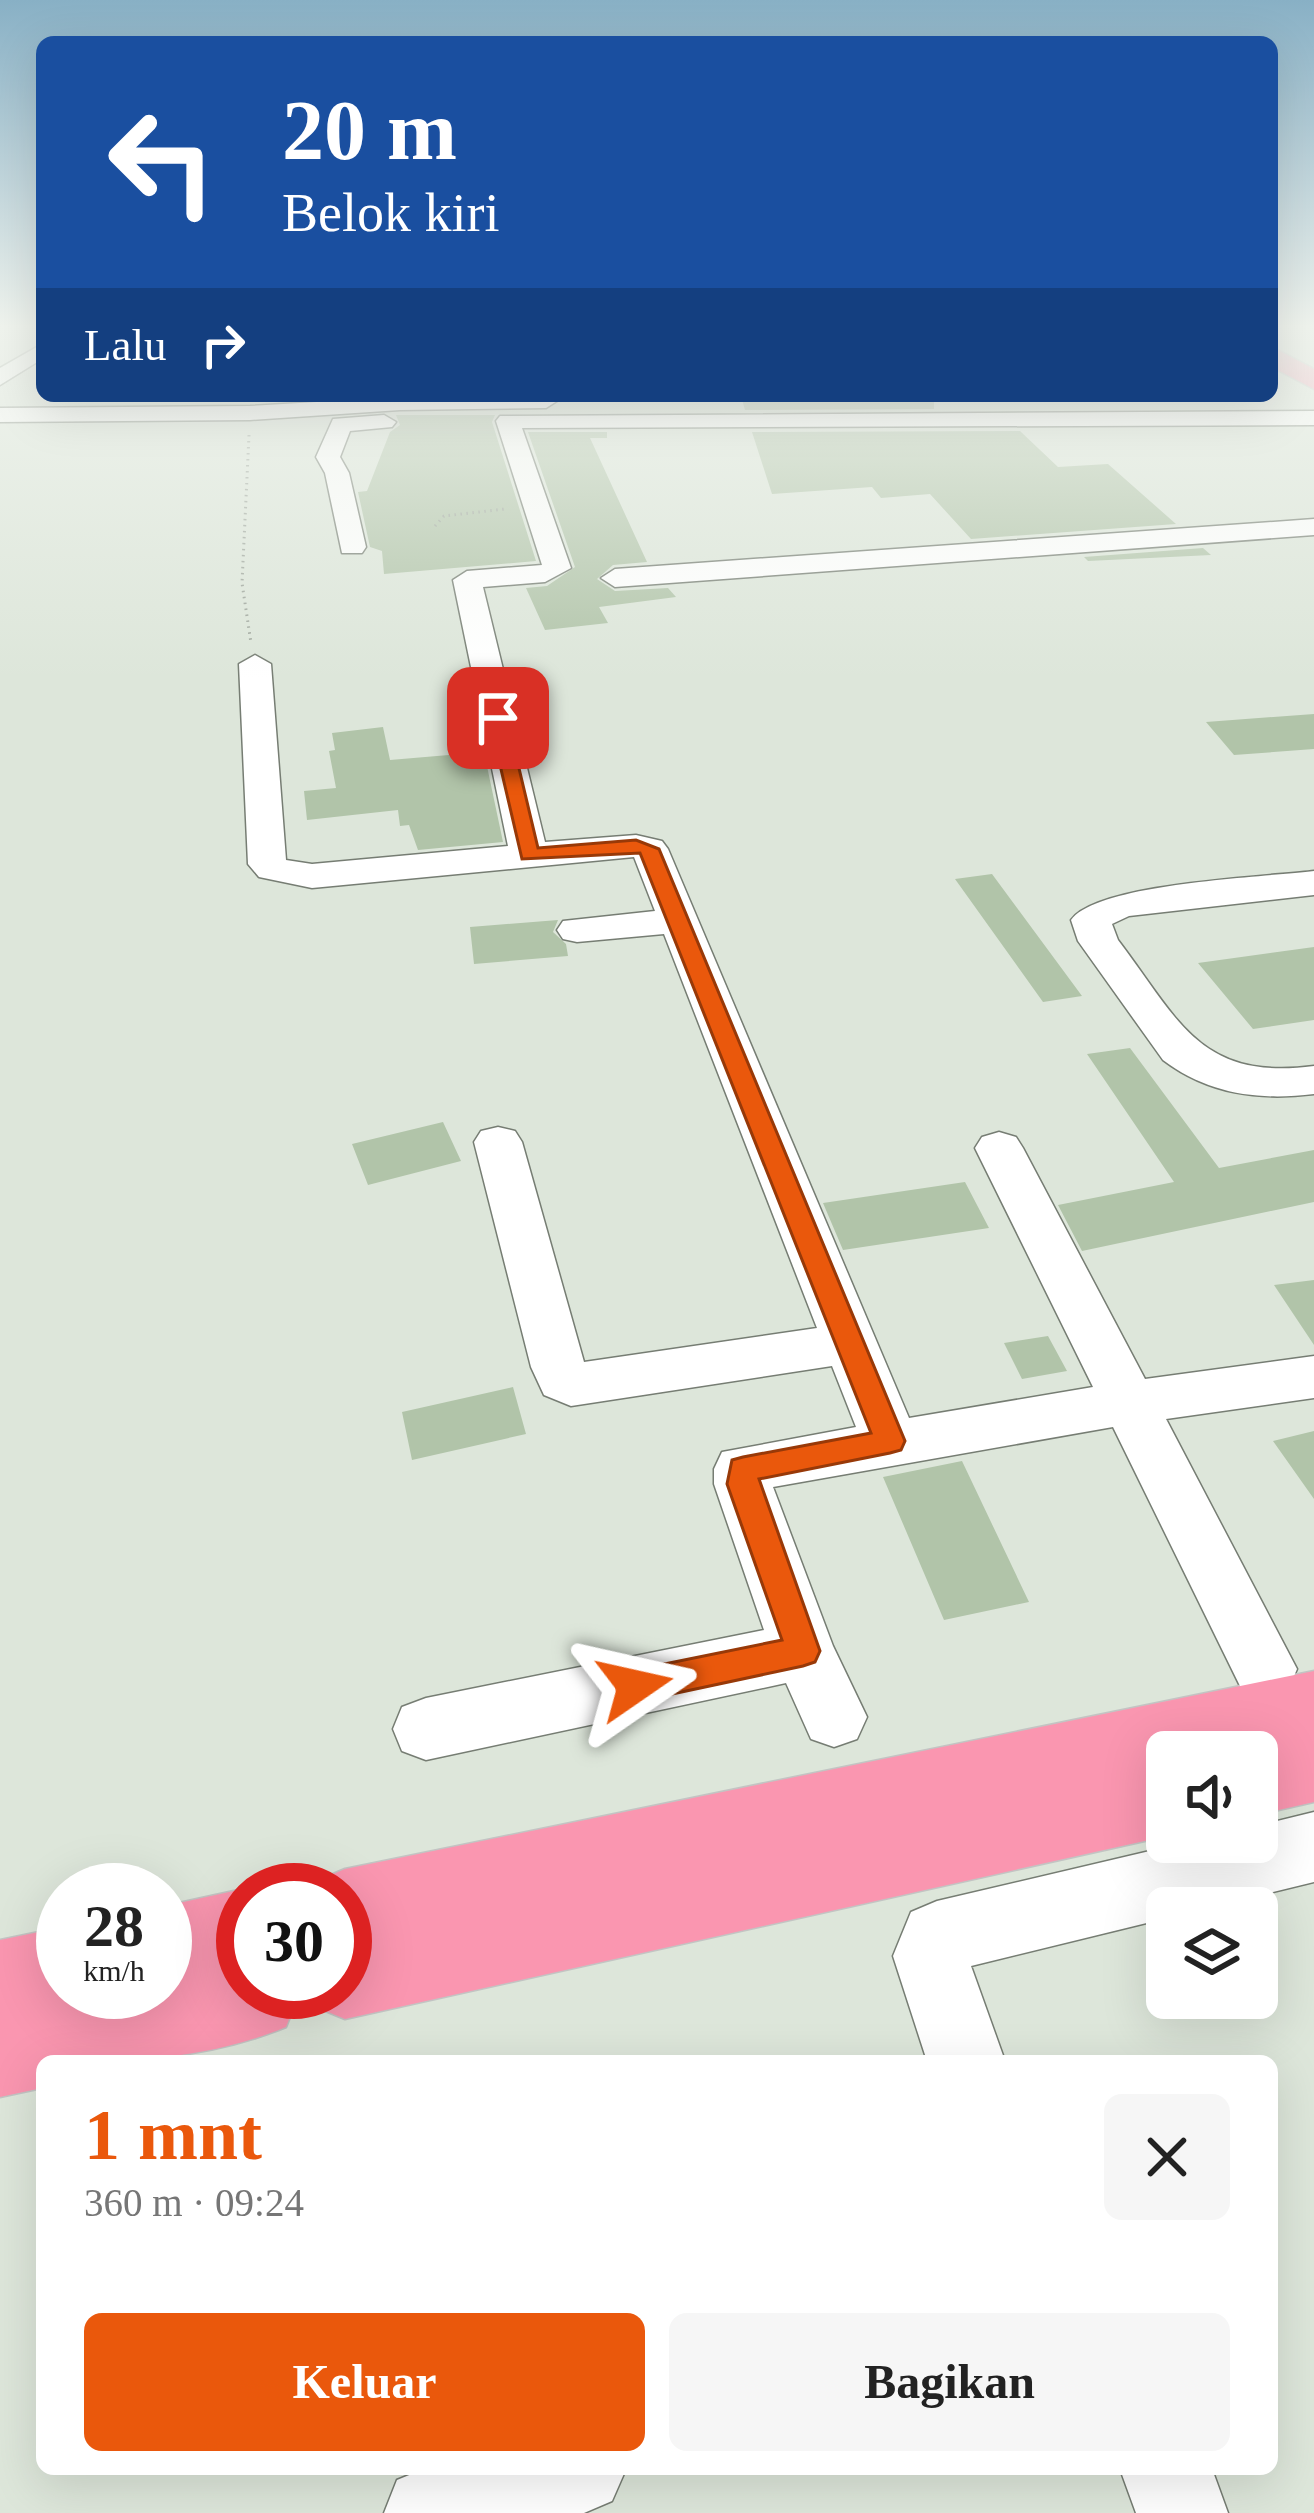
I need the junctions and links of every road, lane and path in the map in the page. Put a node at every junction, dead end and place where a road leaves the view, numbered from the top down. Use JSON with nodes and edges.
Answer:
{"nodes":[{"id":1,"x":249,"y":444,"type":"edge"},
{"id":2,"x":332,"y":444,"type":"edge"},
{"id":3,"x":516,"y":444,"type":"edge"},
{"id":4,"x":852,"y":444,"type":"edge"},
{"id":5,"x":859,"y":451,"type":"dead end"},
{"id":6,"x":538,"y":506,"type":"junction"},
{"id":7,"x":435,"y":526,"type":"dead end"},
{"id":8,"x":1314,"y":527,"type":"edge"},
{"id":9,"x":352,"y":547,"type":"dead end"},
{"id":10,"x":615,"y":578,"type":"dead end"},
{"id":11,"x":255,"y":664,"type":"joint"},
{"id":12,"x":529,"y":855,"type":"junction"},
{"id":13,"x":1314,"y":883,"type":"edge"},
{"id":14,"x":677,"y":921,"type":"junction"},
{"id":15,"x":577,"y":930,"type":"dead end"},
{"id":16,"x":1314,"y":1080,"type":"edge"},
{"id":17,"x":498,"y":1142,"type":"dead end"},
{"id":18,"x":999,"y":1148,"type":"dead end"},
{"id":19,"x":847,"y":1344,"type":"junction"},
{"id":20,"x":1314,"y":1376,"type":"edge"},
{"id":21,"x":1125,"y":1403,"type":"junction"},
{"id":22,"x":890,"y":1441,"type":"junction"},
{"id":23,"x":803,"y":1651,"type":"junction"},
{"id":24,"x":1290,"y":1690,"type":"edge"},
{"id":25,"x":834,"y":1717,"type":"dead end"},
{"id":26,"x":426,"y":1729,"type":"dead end"},
{"id":27,"x":1314,"y":1761,"type":"edge"},
{"id":28,"x":1278,"y":1769,"type":"edge"},
{"id":29,"x":1146,"y":1798,"type":"edge"},
{"id":30,"x":1314,"y":1847,"type":"edge"},
{"id":31,"x":372,"y":1910,"type":"edge"},
{"id":32,"x":372,"y":1965,"type":"edge"},
{"id":33,"x":36,"y":1982,"type":"edge"},
{"id":34,"x":0,"y":1989,"type":"edge"},
{"id":35,"x":216,"y":1999,"type":"edge"},
{"id":36,"x":0,"y":2047,"type":"edge"},
{"id":37,"x":964,"y":2055,"type":"edge"},
{"id":38,"x":560,"y":2475,"type":"edge"},
{"id":39,"x":1168,"y":2475,"type":"edge"},
{"id":40,"x":430,"y":2513,"type":"edge"},
{"id":41,"x":1182,"y":2513,"type":"edge"}],
"edges":[{"from":1,"to":11,"type":"path"},
{"from":2,"to":9,"type":"street"},
{"from":3,"to":6,"type":"street"},
{"from":4,"to":5,"type":"street"},
{"from":6,"to":7,"type":"path"},
{"from":6,"to":12,"type":"street"},
{"from":8,"to":10,"type":"street"},
{"from":11,"to":12,"type":"street"},
{"from":12,"to":14,"type":"street"},
{"from":13,"to":16,"type":"street"},
{"from":14,"to":15,"type":"street"},
{"from":14,"to":19,"type":"street"},
{"from":17,"to":19,"type":"street"},
{"from":18,"to":21,"type":"street"},
{"from":19,"to":22,"type":"street"},
{"from":20,"to":21,"type":"street"},
{"from":21,"to":22,"type":"street"},
{"from":21,"to":24,"type":"street"},
{"from":22,"to":23,"type":"street"},
{"from":23,"to":25,"type":"street"},
{"from":23,"to":26,"type":"street"},
{"from":24,"to":31,"type":"highway"},
{"from":27,"to":28,"type":"highway"},
{"from":29,"to":32,"type":"highway"},
{"from":30,"to":37,"type":"street"},
{"from":33,"to":34,"type":"highway"},
{"from":35,"to":36,"type":"highway"},
{"from":38,"to":40,"type":"street"},
{"from":39,"to":41,"type":"street"}]}
